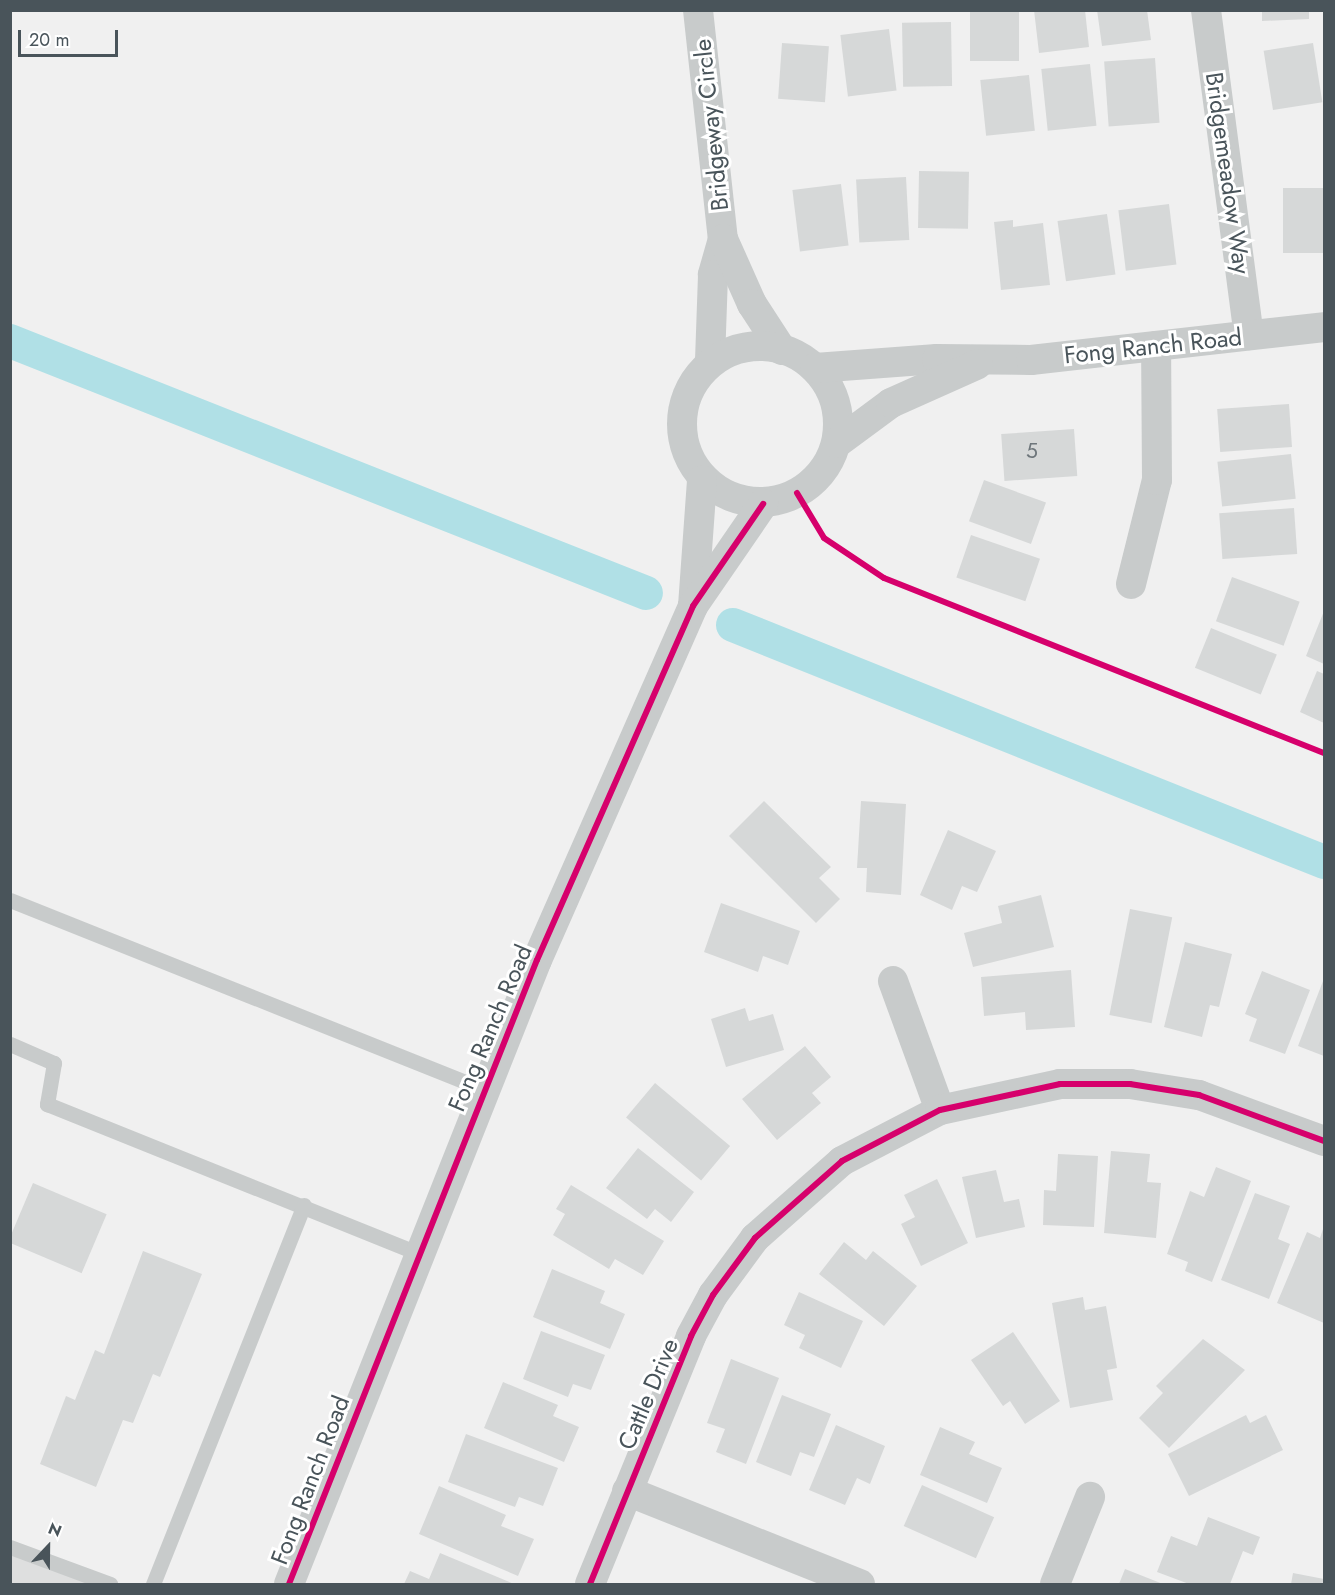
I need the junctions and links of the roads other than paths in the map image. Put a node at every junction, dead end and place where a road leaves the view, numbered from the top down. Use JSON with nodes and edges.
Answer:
{"nodes":[{"id":1,"x":698,"y":10,"type":"edge"},
{"id":2,"x":1206,"y":10,"type":"edge"},
{"id":3,"x":723,"y":239,"type":"junction"},
{"id":4,"x":1324,"y":327,"type":"edge"},
{"id":5,"x":1249,"y":335,"type":"junction"},
{"id":6,"x":1156,"y":346,"type":"junction"},
{"id":7,"x":782,"y":350,"type":"junction"},
{"id":8,"x":710,"y":361,"type":"junction"},
{"id":9,"x":980,"y":363,"type":"junction"},
{"id":10,"x":815,"y":368,"type":"junction"},
{"id":11,"x":837,"y":443,"type":"junction"},
{"id":12,"x":702,"y":480,"type":"junction"},
{"id":13,"x":763,"y":504,"type":"junction"},
{"id":14,"x":1131,"y":584,"type":"dead end"},
{"id":15,"x":693,"y":606,"type":"junction"},
{"id":16,"x":10,"y":900,"type":"edge"},
{"id":17,"x":893,"y":981,"type":"dead end"},
{"id":18,"x":10,"y":1044,"type":"edge"},
{"id":19,"x":483,"y":1089,"type":"junction"},
{"id":20,"x":940,"y":1110,"type":"junction"},
{"id":21,"x":1324,"y":1141,"type":"edge"},
{"id":22,"x":304,"y":1205,"type":"junction"},
{"id":23,"x":418,"y":1253,"type":"junction"},
{"id":24,"x":627,"y":1491,"type":"junction"},
{"id":25,"x":1090,"y":1497,"type":"dead end"},
{"id":26,"x":10,"y":1547,"type":"edge"},
{"id":27,"x":110,"y":1584,"type":"edge"},
{"id":28,"x":153,"y":1584,"type":"edge"},
{"id":29,"x":289,"y":1584,"type":"edge"},
{"id":30,"x":590,"y":1584,"type":"edge"},
{"id":31,"x":860,"y":1584,"type":"edge"},
{"id":32,"x":1055,"y":1584,"type":"edge"}],
"edges":[{"from":1,"to":3,"type":"street","name":"Bridgeway Circle"},
{"from":2,"to":5,"type":"street","name":"Bridgemeadow Way"},
{"from":3,"to":7,"type":"street","name":"Bridgeway Circle"},
{"from":3,"to":8,"type":"street","name":"Bridgeway Circle"},
{"from":4,"to":5,"type":"street","name":"Fong Ranch Road"},
{"from":5,"to":6,"type":"street","name":"Fong Ranch Road"},
{"from":6,"to":9,"type":"street","name":"Fong Ranch Road"},
{"from":6,"to":14,"type":"street"},
{"from":7,"to":8,"type":"street"},
{"from":7,"to":10,"type":"street"},
{"from":8,"to":12,"type":"street"},
{"from":9,"to":10,"type":"street","name":"Fong Ranch Road"},
{"from":9,"to":11,"type":"street","name":"Fong Ranch Road"},
{"from":10,"to":11,"type":"street"},
{"from":11,"to":13,"type":"street"},
{"from":12,"to":13,"type":"street"},
{"from":12,"to":15,"type":"street","name":"Fong Ranch Road"},
{"from":13,"to":15,"type":"street","name":"Fong Ranch Road"},
{"from":15,"to":19,"type":"street","name":"Fong Ranch Road"},
{"from":16,"to":19,"type":"lane"},
{"from":17,"to":20,"type":"street"},
{"from":18,"to":22,"type":"lane"},
{"from":19,"to":23,"type":"street","name":"Fong Ranch Road"},
{"from":20,"to":21,"type":"street","name":"Cattle Drive"},
{"from":20,"to":24,"type":"street","name":"Cattle Drive"},
{"from":22,"to":23,"type":"lane"},
{"from":22,"to":28,"type":"lane"},
{"from":23,"to":29,"type":"street","name":"Fong Ranch Road"},
{"from":24,"to":30,"type":"street","name":"Cattle Drive"},
{"from":24,"to":31,"type":"street"},
{"from":25,"to":32,"type":"street"},
{"from":26,"to":27,"type":"lane"}]}
